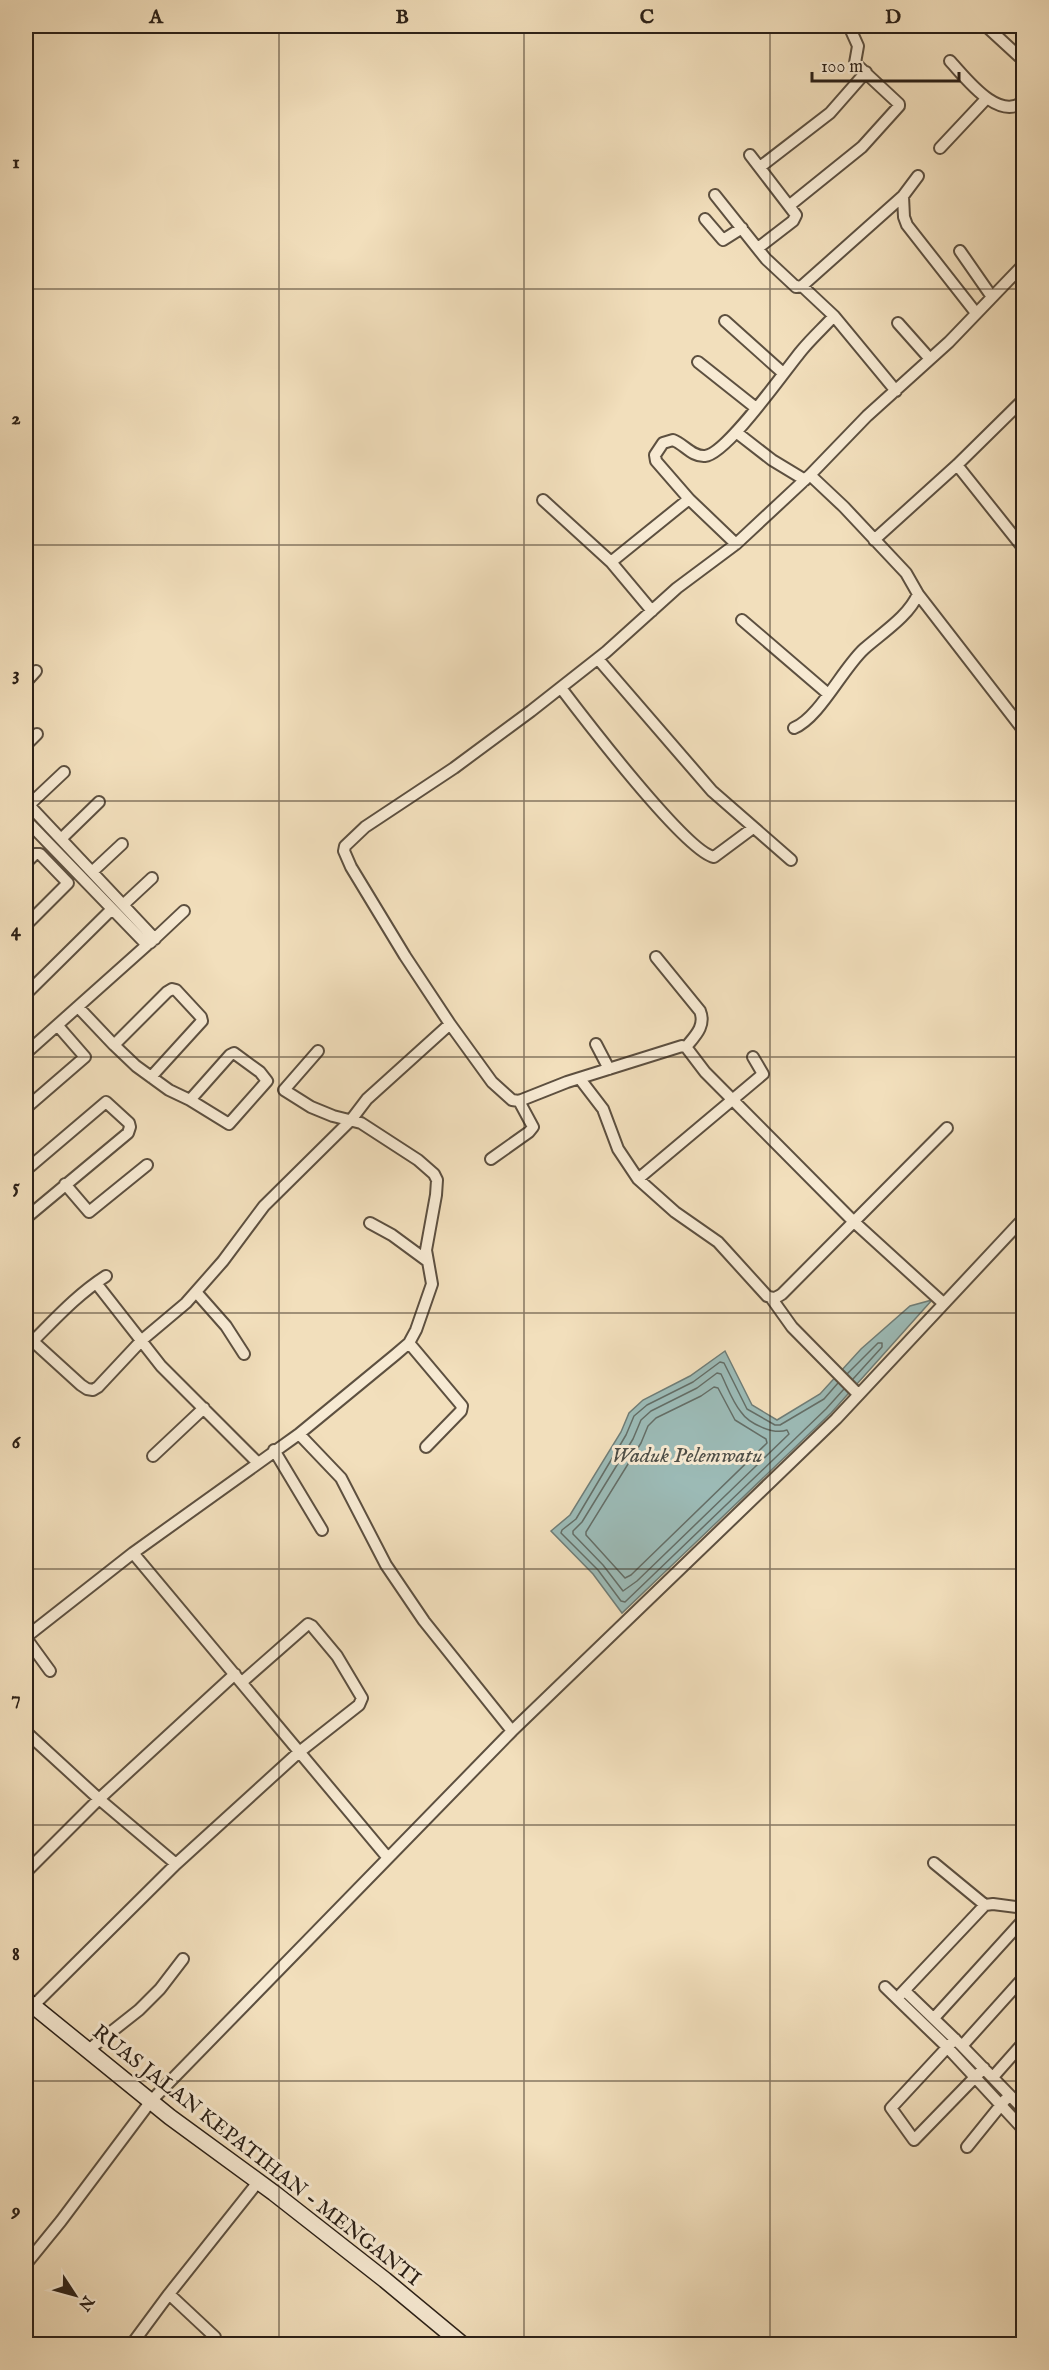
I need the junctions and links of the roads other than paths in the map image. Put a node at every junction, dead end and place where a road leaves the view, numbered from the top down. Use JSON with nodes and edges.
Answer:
{"nodes":[{"id":1,"x":849,"y":26,"type":"edge"},
{"id":2,"x":986,"y":26,"type":"edge"},
{"id":3,"x":950,"y":60,"type":"dead end"},
{"id":4,"x":1023,"y":61,"type":"edge"},
{"id":5,"x":866,"y":72,"type":"junction"},
{"id":6,"x":986,"y":99,"type":"junction"},
{"id":7,"x":1023,"y":101,"type":"edge"},
{"id":8,"x":939,"y":148,"type":"dead end"},
{"id":9,"x":750,"y":154,"type":"dead end"},
{"id":10,"x":760,"y":167,"type":"junction"},
{"id":11,"x":918,"y":176,"type":"dead end"},
{"id":12,"x":715,"y":195,"type":"dead end"},
{"id":13,"x":903,"y":196,"type":"junction"},
{"id":14,"x":790,"y":205,"type":"junction"},
{"id":15,"x":705,"y":219,"type":"dead end"},
{"id":16,"x":742,"y":228,"type":"junction"},
{"id":17,"x":758,"y":248,"type":"junction"},
{"id":18,"x":960,"y":251,"type":"dead end"},
{"id":19,"x":1023,"y":264,"type":"edge"},
{"id":20,"x":802,"y":285,"type":"junction"},
{"id":21,"x":992,"y":297,"type":"junction"},
{"id":22,"x":976,"y":314,"type":"junction"},
{"id":23,"x":834,"y":316,"type":"junction"},
{"id":24,"x":725,"y":321,"type":"dead end"},
{"id":25,"x":898,"y":323,"type":"dead end"},
{"id":26,"x":930,"y":360,"type":"junction"},
{"id":27,"x":698,"y":362,"type":"dead end"},
{"id":28,"x":783,"y":373,"type":"junction"},
{"id":29,"x":897,"y":391,"type":"junction"},
{"id":30,"x":1023,"y":399,"type":"edge"},
{"id":31,"x":756,"y":408,"type":"junction"},
{"id":32,"x":736,"y":432,"type":"junction"},
{"id":33,"x":957,"y":465,"type":"junction"},
{"id":34,"x":808,"y":478,"type":"junction"},
{"id":35,"x":689,"y":499,"type":"junction"},
{"id":36,"x":543,"y":500,"type":"dead end"},
{"id":37,"x":874,"y":540,"type":"junction"},
{"id":38,"x":736,"y":544,"type":"junction"},
{"id":39,"x":1023,"y":549,"type":"edge"},
{"id":40,"x":612,"y":562,"type":"junction"},
{"id":41,"x":918,"y":594,"type":"junction"},
{"id":42,"x":652,"y":611,"type":"junction"},
{"id":43,"x":742,"y":620,"type":"dead end"},
{"id":44,"x":598,"y":659,"type":"junction"},
{"id":45,"x":36,"y":671,"type":"dead end"},
{"id":46,"x":26,"y":682,"type":"edge"},
{"id":47,"x":561,"y":688,"type":"junction"},
{"id":48,"x":827,"y":693,"type":"junction"},
{"id":49,"x":794,"y":728,"type":"dead end"},
{"id":50,"x":1023,"y":731,"type":"edge"},
{"id":51,"x":37,"y":734,"type":"dead end"},
{"id":52,"x":26,"y":745,"type":"edge"},
{"id":53,"x":64,"y":772,"type":"dead end"},
{"id":54,"x":99,"y":802,"type":"dead end"},
{"id":55,"x":27,"y":803,"type":"edge"},
{"id":56,"x":26,"y":820,"type":"edge"},
{"id":57,"x":753,"y":828,"type":"junction"},
{"id":58,"x":61,"y":839,"type":"junction"},
{"id":59,"x":122,"y":844,"type":"dead end"},
{"id":60,"x":63,"y":859,"type":"junction"},
{"id":61,"x":791,"y":860,"type":"dead end"},
{"id":62,"x":26,"y":863,"type":"edge"},
{"id":63,"x":54,"y":868,"type":"junction"},
{"id":64,"x":92,"y":872,"type":"junction"},
{"id":65,"x":152,"y":878,"type":"dead end"},
{"id":66,"x":118,"y":907,"type":"junction"},
{"id":67,"x":184,"y":911,"type":"dead end"},
{"id":68,"x":26,"y":926,"type":"edge"},
{"id":69,"x":151,"y":942,"type":"junction"},
{"id":70,"x":656,"y":957,"type":"dead end"},
{"id":71,"x":26,"y":994,"type":"edge"},
{"id":72,"x":76,"y":1010,"type":"junction"},
{"id":73,"x":60,"y":1024,"type":"junction"},
{"id":74,"x":450,"y":1024,"type":"junction"},
{"id":75,"x":596,"y":1044,"type":"dead end"},
{"id":76,"x":114,"y":1045,"type":"junction"},
{"id":77,"x":686,"y":1047,"type":"junction"},
{"id":78,"x":318,"y":1051,"type":"dead end"},
{"id":79,"x":26,"y":1053,"type":"edge"},
{"id":80,"x":753,"y":1057,"type":"dead end"},
{"id":81,"x":609,"y":1069,"type":"junction"},
{"id":82,"x":151,"y":1077,"type":"junction"},
{"id":83,"x":580,"y":1079,"type":"junction"},
{"id":84,"x":190,"y":1100,"type":"junction"},
{"id":85,"x":519,"y":1101,"type":"junction"},
{"id":86,"x":733,"y":1101,"type":"junction"},
{"id":87,"x":26,"y":1108,"type":"edge"},
{"id":88,"x":351,"y":1120,"type":"junction"},
{"id":89,"x":947,"y":1128,"type":"dead end"},
{"id":90,"x":491,"y":1159,"type":"dead end"},
{"id":91,"x":147,"y":1165,"type":"dead end"},
{"id":92,"x":26,"y":1170,"type":"edge"},
{"id":93,"x":638,"y":1179,"type":"junction"},
{"id":94,"x":64,"y":1184,"type":"junction"},
{"id":95,"x":26,"y":1218,"type":"edge"},
{"id":96,"x":1023,"y":1218,"type":"edge"},
{"id":97,"x":853,"y":1221,"type":"junction"},
{"id":98,"x":370,"y":1223,"type":"dead end"},
{"id":99,"x":426,"y":1260,"type":"junction"},
{"id":100,"x":106,"y":1276,"type":"dead end"},
{"id":101,"x":96,"y":1282,"type":"junction"},
{"id":102,"x":196,"y":1292,"type":"junction"},
{"id":103,"x":772,"y":1299,"type":"junction"},
{"id":104,"x":942,"y":1302,"type":"junction"},
{"id":105,"x":29,"y":1338,"type":"edge"},
{"id":106,"x":142,"y":1340,"type":"junction"},
{"id":107,"x":409,"y":1342,"type":"junction"},
{"id":108,"x":244,"y":1354,"type":"dead end"},
{"id":109,"x":858,"y":1394,"type":"junction"},
{"id":110,"x":204,"y":1408,"type":"junction"},
{"id":111,"x":299,"y":1434,"type":"junction"},
{"id":112,"x":426,"y":1447,"type":"dead end"},
{"id":113,"x":274,"y":1450,"type":"junction"},
{"id":114,"x":153,"y":1456,"type":"dead end"},
{"id":115,"x":257,"y":1462,"type":"junction"},
{"id":116,"x":322,"y":1530,"type":"dead end"},
{"id":117,"x":133,"y":1553,"type":"junction"},
{"id":118,"x":26,"y":1638,"type":"edge"},
{"id":119,"x":50,"y":1671,"type":"dead end"},
{"id":120,"x":239,"y":1678,"type":"junction"},
{"id":121,"x":512,"y":1731,"type":"junction"},
{"id":122,"x":26,"y":1732,"type":"edge"},
{"id":123,"x":298,"y":1753,"type":"junction"},
{"id":124,"x":99,"y":1799,"type":"junction"},
{"id":125,"x":388,"y":1858,"type":"junction"},
{"id":126,"x":934,"y":1863,"type":"dead end"},
{"id":127,"x":176,"y":1864,"type":"junction"},
{"id":128,"x":26,"y":1872,"type":"edge"},
{"id":129,"x":985,"y":1905,"type":"junction"},
{"id":130,"x":1023,"y":1908,"type":"edge"},
{"id":131,"x":1023,"y":1920,"type":"edge"},
{"id":132,"x":183,"y":1959,"type":"dead end"},
{"id":133,"x":1023,"y":1977,"type":"edge"},
{"id":134,"x":885,"y":1987,"type":"dead end"},
{"id":135,"x":901,"y":1994,"type":"junction"},
{"id":136,"x":29,"y":2003,"type":"edge"},
{"id":137,"x":934,"y":2018,"type":"junction"},
{"id":138,"x":1023,"y":2042,"type":"edge"},
{"id":139,"x":955,"y":2044,"type":"junction"},
{"id":140,"x":87,"y":2051,"type":"junction"},
{"id":141,"x":984,"y":2068,"type":"junction"},
{"id":142,"x":993,"y":2077,"type":"junction"},
{"id":143,"x":976,"y":2078,"type":"junction"},
{"id":144,"x":1009,"y":2095,"type":"junction"},
{"id":145,"x":151,"y":2101,"type":"junction"},
{"id":146,"x":1001,"y":2105,"type":"junction"},
{"id":147,"x":1023,"y":2110,"type":"edge"},
{"id":148,"x":1023,"y":2130,"type":"edge"},
{"id":149,"x":967,"y":2147,"type":"dead end"},
{"id":150,"x":258,"y":2182,"type":"junction"},
{"id":151,"x":26,"y":2264,"type":"edge"},
{"id":152,"x":169,"y":2294,"type":"junction"},
{"id":153,"x":215,"y":2337,"type":"dead end"},
{"id":154,"x":1023,"y":2337,"type":"edge"},
{"id":155,"x":132,"y":2344,"type":"edge"},
{"id":156,"x":462,"y":2344,"type":"edge"},
{"id":157,"x":1017,"y":2344,"type":"edge"}],
"edges":[{"from":1,"to":5,"type":"street"},
{"from":2,"to":4,"type":"street"},
{"from":3,"to":6,"type":"street"},
{"from":5,"to":10,"type":"street"},
{"from":5,"to":14,"type":"street"},
{"from":6,"to":7,"type":"street"},
{"from":6,"to":8,"type":"street"},
{"from":9,"to":10,"type":"street"},
{"from":10,"to":14,"type":"street"},
{"from":11,"to":13,"type":"street"},
{"from":12,"to":16,"type":"street"},
{"from":13,"to":20,"type":"street"},
{"from":13,"to":22,"type":"street"},
{"from":14,"to":17,"type":"street"},
{"from":15,"to":16,"type":"street"},
{"from":16,"to":17,"type":"street"},
{"from":17,"to":20,"type":"street"},
{"from":18,"to":21,"type":"street"},
{"from":19,"to":21,"type":"street"},
{"from":20,"to":23,"type":"street"},
{"from":21,"to":22,"type":"street"},
{"from":22,"to":26,"type":"street"},
{"from":23,"to":28,"type":"street"},
{"from":23,"to":29,"type":"street"},
{"from":24,"to":28,"type":"street"},
{"from":25,"to":26,"type":"street"},
{"from":26,"to":29,"type":"street"},
{"from":27,"to":31,"type":"street"},
{"from":28,"to":31,"type":"street"},
{"from":29,"to":34,"type":"street"},
{"from":30,"to":33,"type":"street"},
{"from":31,"to":32,"type":"street"},
{"from":32,"to":34,"type":"street"},
{"from":32,"to":35,"type":"street"},
{"from":33,"to":37,"type":"street"},
{"from":33,"to":39,"type":"street"},
{"from":34,"to":37,"type":"street"},
{"from":34,"to":38,"type":"street"},
{"from":35,"to":38,"type":"street"},
{"from":35,"to":40,"type":"street"},
{"from":36,"to":40,"type":"street"},
{"from":37,"to":41,"type":"street"},
{"from":38,"to":42,"type":"street"},
{"from":40,"to":42,"type":"street"},
{"from":41,"to":48,"type":"street"},
{"from":41,"to":50,"type":"street"},
{"from":42,"to":44,"type":"street"},
{"from":43,"to":48,"type":"street"},
{"from":44,"to":47,"type":"street"},
{"from":44,"to":57,"type":"street"},
{"from":45,"to":46,"type":"street"},
{"from":47,"to":57,"type":"street"},
{"from":47,"to":74,"type":"street"},
{"from":48,"to":49,"type":"street"},
{"from":51,"to":52,"type":"street"},
{"from":53,"to":55,"type":"street"},
{"from":54,"to":58,"type":"street"},
{"from":55,"to":58,"type":"street"},
{"from":56,"to":60,"type":"street"},
{"from":57,"to":61,"type":"street"},
{"from":58,"to":64,"type":"street"},
{"from":59,"to":64,"type":"street"},
{"from":60,"to":63,"type":"street"},
{"from":60,"to":66,"type":"street"},
{"from":62,"to":63,"type":"street"},
{"from":63,"to":68,"type":"street"},
{"from":64,"to":66,"type":"street"},
{"from":65,"to":66,"type":"street"},
{"from":66,"to":69,"type":"street"},
{"from":66,"to":71,"type":"street"},
{"from":67,"to":69,"type":"street"},
{"from":69,"to":72,"type":"street"},
{"from":70,"to":77,"type":"street"},
{"from":72,"to":73,"type":"street"},
{"from":72,"to":76,"type":"street"},
{"from":73,"to":79,"type":"street"},
{"from":73,"to":87,"type":"street"},
{"from":74,"to":85,"type":"street"},
{"from":74,"to":88,"type":"street"},
{"from":75,"to":81,"type":"street"},
{"from":76,"to":82,"type":"street"},
{"from":76,"to":82,"type":"street"},
{"from":77,"to":81,"type":"street"},
{"from":77,"to":86,"type":"street"},
{"from":78,"to":88,"type":"street"},
{"from":80,"to":86,"type":"street"},
{"from":81,"to":83,"type":"street"},
{"from":82,"to":84,"type":"street"},
{"from":83,"to":85,"type":"street"},
{"from":83,"to":93,"type":"street"},
{"from":84,"to":84,"type":"street"},
{"from":85,"to":90,"type":"street"},
{"from":86,"to":93,"type":"street"},
{"from":86,"to":97,"type":"street"},
{"from":88,"to":99,"type":"street"},
{"from":88,"to":102,"type":"street"},
{"from":89,"to":97,"type":"street"},
{"from":91,"to":94,"type":"street"},
{"from":92,"to":94,"type":"street"},
{"from":93,"to":103,"type":"street"},
{"from":94,"to":95,"type":"street"},
{"from":96,"to":104,"type":"street"},
{"from":97,"to":103,"type":"street"},
{"from":97,"to":104,"type":"street"},
{"from":98,"to":99,"type":"street"},
{"from":99,"to":107,"type":"street"},
{"from":100,"to":101,"type":"street"},
{"from":101,"to":105,"type":"street"},
{"from":101,"to":106,"type":"street"},
{"from":102,"to":106,"type":"street"},
{"from":102,"to":108,"type":"street"},
{"from":103,"to":109,"type":"street"},
{"from":104,"to":109,"type":"street"},
{"from":105,"to":106,"type":"street"},
{"from":106,"to":110,"type":"street"},
{"from":107,"to":111,"type":"street"},
{"from":107,"to":112,"type":"street"},
{"from":109,"to":121,"type":"street"},
{"from":110,"to":114,"type":"street"},
{"from":110,"to":115,"type":"street"},
{"from":111,"to":113,"type":"street"},
{"from":111,"to":121,"type":"street"},
{"from":113,"to":115,"type":"street"},
{"from":113,"to":116,"type":"street"},
{"from":115,"to":117,"type":"street"},
{"from":117,"to":118,"type":"street"},
{"from":117,"to":120,"type":"street"},
{"from":118,"to":119,"type":"street"},
{"from":120,"to":123,"type":"street"},
{"from":120,"to":123,"type":"street"},
{"from":120,"to":124,"type":"street"},
{"from":121,"to":125,"type":"street"},
{"from":122,"to":124,"type":"street"},
{"from":123,"to":125,"type":"street"},
{"from":123,"to":127,"type":"street"},
{"from":124,"to":127,"type":"street"},
{"from":124,"to":128,"type":"street"},
{"from":125,"to":145,"type":"street"},
{"from":126,"to":129,"type":"street"},
{"from":127,"to":136,"type":"street"},
{"from":129,"to":130,"type":"street"},
{"from":129,"to":135,"type":"street"},
{"from":131,"to":137,"type":"street"},
{"from":132,"to":140,"type":"street"},
{"from":133,"to":139,"type":"street"},
{"from":134,"to":135,"type":"street"},
{"from":135,"to":137,"type":"street"},
{"from":135,"to":139,"type":"street"},
{"from":136,"to":140,"type":"main road","name":"RUAS JALAN KEPATIHAN - MENGANTI"},
{"from":137,"to":139,"type":"street"},
{"from":138,"to":142,"type":"street"},
{"from":139,"to":141,"type":"street"},
{"from":139,"to":143,"type":"street"},
{"from":139,"to":143,"type":"street"},
{"from":140,"to":145,"type":"main road","name":"RUAS JALAN KEPATIHAN - MENGANTI"},
{"from":141,"to":142,"type":"street"},
{"from":141,"to":143,"type":"street"},
{"from":142,"to":144,"type":"street"},
{"from":143,"to":146,"type":"street"},
{"from":144,"to":146,"type":"street"},
{"from":144,"to":147,"type":"street"},
{"from":145,"to":150,"type":"main road","name":"RUAS JALAN KEPATIHAN - MENGANTI"},
{"from":145,"to":151,"type":"street"},
{"from":146,"to":148,"type":"street"},
{"from":146,"to":149,"type":"street"},
{"from":150,"to":152,"type":"street"},
{"from":150,"to":156,"type":"main road","name":"RUAS JALAN KEPATIHAN - MENGANTI"},
{"from":152,"to":153,"type":"street"},
{"from":152,"to":155,"type":"street"},
{"from":154,"to":157,"type":"street"}]}
